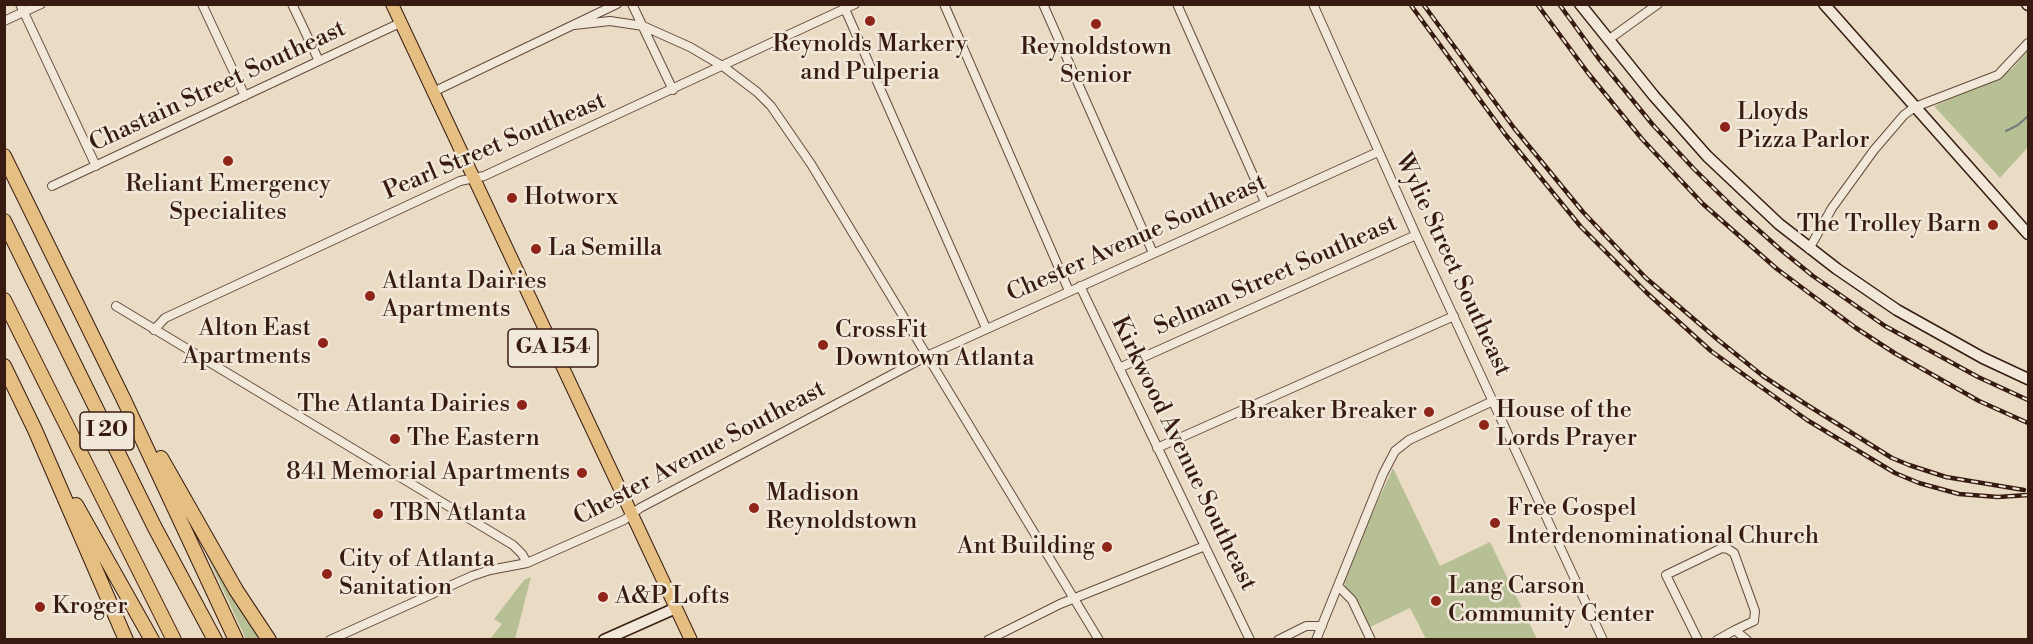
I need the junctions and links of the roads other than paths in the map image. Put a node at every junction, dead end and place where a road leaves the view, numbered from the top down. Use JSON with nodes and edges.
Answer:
{"nodes":[{"id":1,"x":20,"y":4,"type":"edge"},
{"id":2,"x":41,"y":4,"type":"edge"},
{"id":3,"x":202,"y":4,"type":"edge"},
{"id":4,"x":292,"y":4,"type":"edge"},
{"id":5,"x":392,"y":4,"type":"edge"},
{"id":6,"x":617,"y":4,"type":"edge"},
{"id":7,"x":632,"y":4,"type":"edge"},
{"id":8,"x":855,"y":4,"type":"edge"},
{"id":9,"x":944,"y":4,"type":"edge"},
{"id":10,"x":1043,"y":4,"type":"edge"},
{"id":11,"x":1177,"y":4,"type":"edge"},
{"id":12,"x":1313,"y":4,"type":"edge"},
{"id":13,"x":1580,"y":4,"type":"edge"},
{"id":14,"x":1658,"y":4,"type":"edge"},
{"id":15,"x":1824,"y":4,"type":"edge"},
{"id":16,"x":845,"y":9,"type":"junction"},
{"id":17,"x":24,"y":13,"type":"junction"},
{"id":18,"x":4,"y":21,"type":"edge"},
{"id":19,"x":400,"y":23,"type":"junction"},
{"id":20,"x":574,"y":25,"type":"junction"},
{"id":21,"x":643,"y":26,"type":"junction"},
{"id":22,"x":1608,"y":40,"type":"junction"},
{"id":23,"x":2028,"y":43,"type":"edge"},
{"id":24,"x":319,"y":61,"type":"junction"},
{"id":25,"x":724,"y":67,"type":"junction"},
{"id":26,"x":673,"y":90,"type":"junction"},
{"id":27,"x":433,"y":93,"type":"junction"},
{"id":28,"x":245,"y":96,"type":"junction"},
{"id":29,"x":1915,"y":107,"type":"junction"},
{"id":30,"x":1378,"y":152,"type":"junction"},
{"id":31,"x":4,"y":156,"type":"edge"},
{"id":32,"x":96,"y":166,"type":"junction"},
{"id":33,"x":473,"y":179,"type":"junction"},
{"id":34,"x":52,"y":186,"type":"dead end"},
{"id":35,"x":1265,"y":202,"type":"junction"},
{"id":36,"x":4,"y":221,"type":"edge"},
{"id":37,"x":2028,"y":234,"type":"edge"},
{"id":38,"x":1416,"y":235,"type":"junction"},
{"id":39,"x":1809,"y":249,"type":"junction"},
{"id":40,"x":1153,"y":253,"type":"junction"},
{"id":41,"x":1080,"y":286,"type":"junction"},
{"id":42,"x":1069,"y":291,"type":"junction"},
{"id":43,"x":4,"y":300,"type":"edge"},
{"id":44,"x":116,"y":306,"type":"dead end"},
{"id":45,"x":1454,"y":316,"type":"junction"},
{"id":46,"x":986,"y":328,"type":"junction"},
{"id":47,"x":154,"y":330,"type":"junction"},
{"id":48,"x":927,"y":356,"type":"junction"},
{"id":49,"x":4,"y":366,"type":"edge"},
{"id":50,"x":1119,"y":368,"type":"junction"},
{"id":51,"x":2028,"y":379,"type":"edge"},
{"id":52,"x":124,"y":400,"type":"junction"},
{"id":53,"x":1493,"y":401,"type":"junction"},
{"id":54,"x":35,"y":430,"type":"junction"},
{"id":55,"x":1157,"y":448,"type":"junction"},
{"id":56,"x":631,"y":514,"type":"junction"},
{"id":57,"x":1205,"y":546,"type":"junction"},
{"id":58,"x":527,"y":563,"type":"junction"},
{"id":59,"x":1339,"y":587,"type":"junction"},
{"id":60,"x":1074,"y":598,"type":"junction"},
{"id":61,"x":676,"y":608,"type":"junction"},
{"id":62,"x":1322,"y":626,"type":"junction"},
{"id":63,"x":1736,"y":630,"type":"junction"},
{"id":64,"x":126,"y":639,"type":"edge"},
{"id":65,"x":152,"y":639,"type":"edge"},
{"id":66,"x":174,"y":639,"type":"edge"},
{"id":67,"x":215,"y":639,"type":"edge"},
{"id":68,"x":236,"y":639,"type":"edge"},
{"id":69,"x":269,"y":639,"type":"edge"},
{"id":70,"x":330,"y":639,"type":"edge"},
{"id":71,"x":604,"y":639,"type":"edge"},
{"id":72,"x":691,"y":639,"type":"edge"},
{"id":73,"x":988,"y":639,"type":"edge"},
{"id":74,"x":1099,"y":639,"type":"edge"},
{"id":75,"x":1250,"y":639,"type":"edge"},
{"id":76,"x":1278,"y":639,"type":"edge"},
{"id":77,"x":1316,"y":639,"type":"edge"},
{"id":78,"x":1371,"y":639,"type":"edge"},
{"id":79,"x":1603,"y":639,"type":"edge"},
{"id":80,"x":1698,"y":639,"type":"edge"},
{"id":81,"x":1717,"y":639,"type":"edge"},
{"id":82,"x":1747,"y":639,"type":"edge"}],
"edges":[{"from":1,"to":17,"type":"street"},
{"from":2,"to":17,"type":"street"},
{"from":3,"to":28,"type":"street"},
{"from":4,"to":24,"type":"street"},
{"from":5,"to":19,"type":"main road","number":"GA 154"},
{"from":6,"to":20,"type":"street"},
{"from":7,"to":21,"type":"street"},
{"from":8,"to":16,"type":"street","name":"Pearl Street Southeast"},
{"from":9,"to":42,"type":"street"},
{"from":10,"to":40,"type":"street"},
{"from":11,"to":35,"type":"street"},
{"from":12,"to":30,"type":"street","name":"Wylie Street Southeast"},
{"from":13,"to":22,"type":"main road"},
{"from":14,"to":22,"type":"street"},
{"from":15,"to":29,"type":"main road"},
{"from":16,"to":25,"type":"street","name":"Pearl Street Southeast"},
{"from":16,"to":46,"type":"street"},
{"from":17,"to":18,"type":"street"},
{"from":17,"to":32,"type":"street"},
{"from":19,"to":24,"type":"street","name":"Chastain Street Southeast"},
{"from":19,"to":27,"type":"main road","number":"GA 154"},
{"from":20,"to":21,"type":"street"},
{"from":20,"to":27,"type":"street"},
{"from":21,"to":25,"type":"street"},
{"from":21,"to":26,"type":"street"},
{"from":22,"to":39,"type":"main road"},
{"from":23,"to":29,"type":"street"},
{"from":24,"to":28,"type":"street","name":"Chastain Street Southeast"},
{"from":25,"to":26,"type":"street","name":"Pearl Street Southeast"},
{"from":25,"to":48,"type":"street"},
{"from":26,"to":33,"type":"street","name":"Pearl Street Southeast"},
{"from":27,"to":33,"type":"main road","number":"GA 154"},
{"from":28,"to":32,"type":"street","name":"Chastain Street Southeast"},
{"from":29,"to":37,"type":"main road"},
{"from":29,"to":39,"type":"street"},
{"from":30,"to":35,"type":"street","name":"Chester Avenue Southeast"},
{"from":30,"to":38,"type":"street","name":"Wylie Street Southeast"},
{"from":31,"to":52,"type":"highway"},
{"from":32,"to":34,"type":"street","name":"Chastain Street Southeast"},
{"from":33,"to":47,"type":"street","name":"Pearl Street Southeast"},
{"from":33,"to":56,"type":"main road","number":"GA 154"},
{"from":35,"to":40,"type":"street","name":"Chester Avenue Southeast"},
{"from":36,"to":67,"type":"highway","number":"I 20"},
{"from":38,"to":45,"type":"street","name":"Wylie Street Southeast"},
{"from":38,"to":50,"type":"street","name":"Selman Street Southeast"},
{"from":39,"to":51,"type":"main road"},
{"from":40,"to":41,"type":"street","name":"Chester Avenue Southeast"},
{"from":41,"to":42,"type":"street","name":"Chester Avenue Southeast"},
{"from":41,"to":50,"type":"street","name":"Kirkwood Avenue Southeast"},
{"from":42,"to":46,"type":"street","name":"Chester Avenue Southeast"},
{"from":43,"to":66,"type":"highway","number":"I 20"},
{"from":44,"to":47,"type":"street"},
{"from":45,"to":53,"type":"street","name":"Wylie Street Southeast"},
{"from":45,"to":55,"type":"street"},
{"from":46,"to":48,"type":"street","name":"Chester Avenue Southeast"},
{"from":47,"to":58,"type":"street"},
{"from":48,"to":56,"type":"street","name":"Chester Avenue Southeast"},
{"from":48,"to":60,"type":"street"},
{"from":49,"to":54,"type":"highway"},
{"from":50,"to":55,"type":"street","name":"Kirkwood Avenue Southeast"},
{"from":52,"to":68,"type":"highway"},
{"from":52,"to":69,"type":"highway"},
{"from":53,"to":59,"type":"street"},
{"from":53,"to":79,"type":"street","name":"Wylie Street Southeast"},
{"from":54,"to":64,"type":"highway"},
{"from":54,"to":65,"type":"highway"},
{"from":55,"to":57,"type":"street","name":"Kirkwood Avenue Southeast"},
{"from":56,"to":58,"type":"street","name":"Chester Avenue Southeast"},
{"from":56,"to":61,"type":"main road","number":"GA 154"},
{"from":57,"to":60,"type":"street"},
{"from":57,"to":75,"type":"street","name":"Kirkwood Avenue Southeast"},
{"from":58,"to":70,"type":"street","name":"Chester Avenue Southeast"},
{"from":59,"to":62,"type":"street"},
{"from":59,"to":78,"type":"street"},
{"from":60,"to":73,"type":"street"},
{"from":60,"to":74,"type":"street"},
{"from":61,"to":71,"type":"main road"},
{"from":61,"to":72,"type":"main road","number":"GA 154"},
{"from":62,"to":76,"type":"street"},
{"from":62,"to":77,"type":"street"},
{"from":63,"to":80,"type":"street"},
{"from":63,"to":81,"type":"street"},
{"from":63,"to":82,"type":"street"}]}
